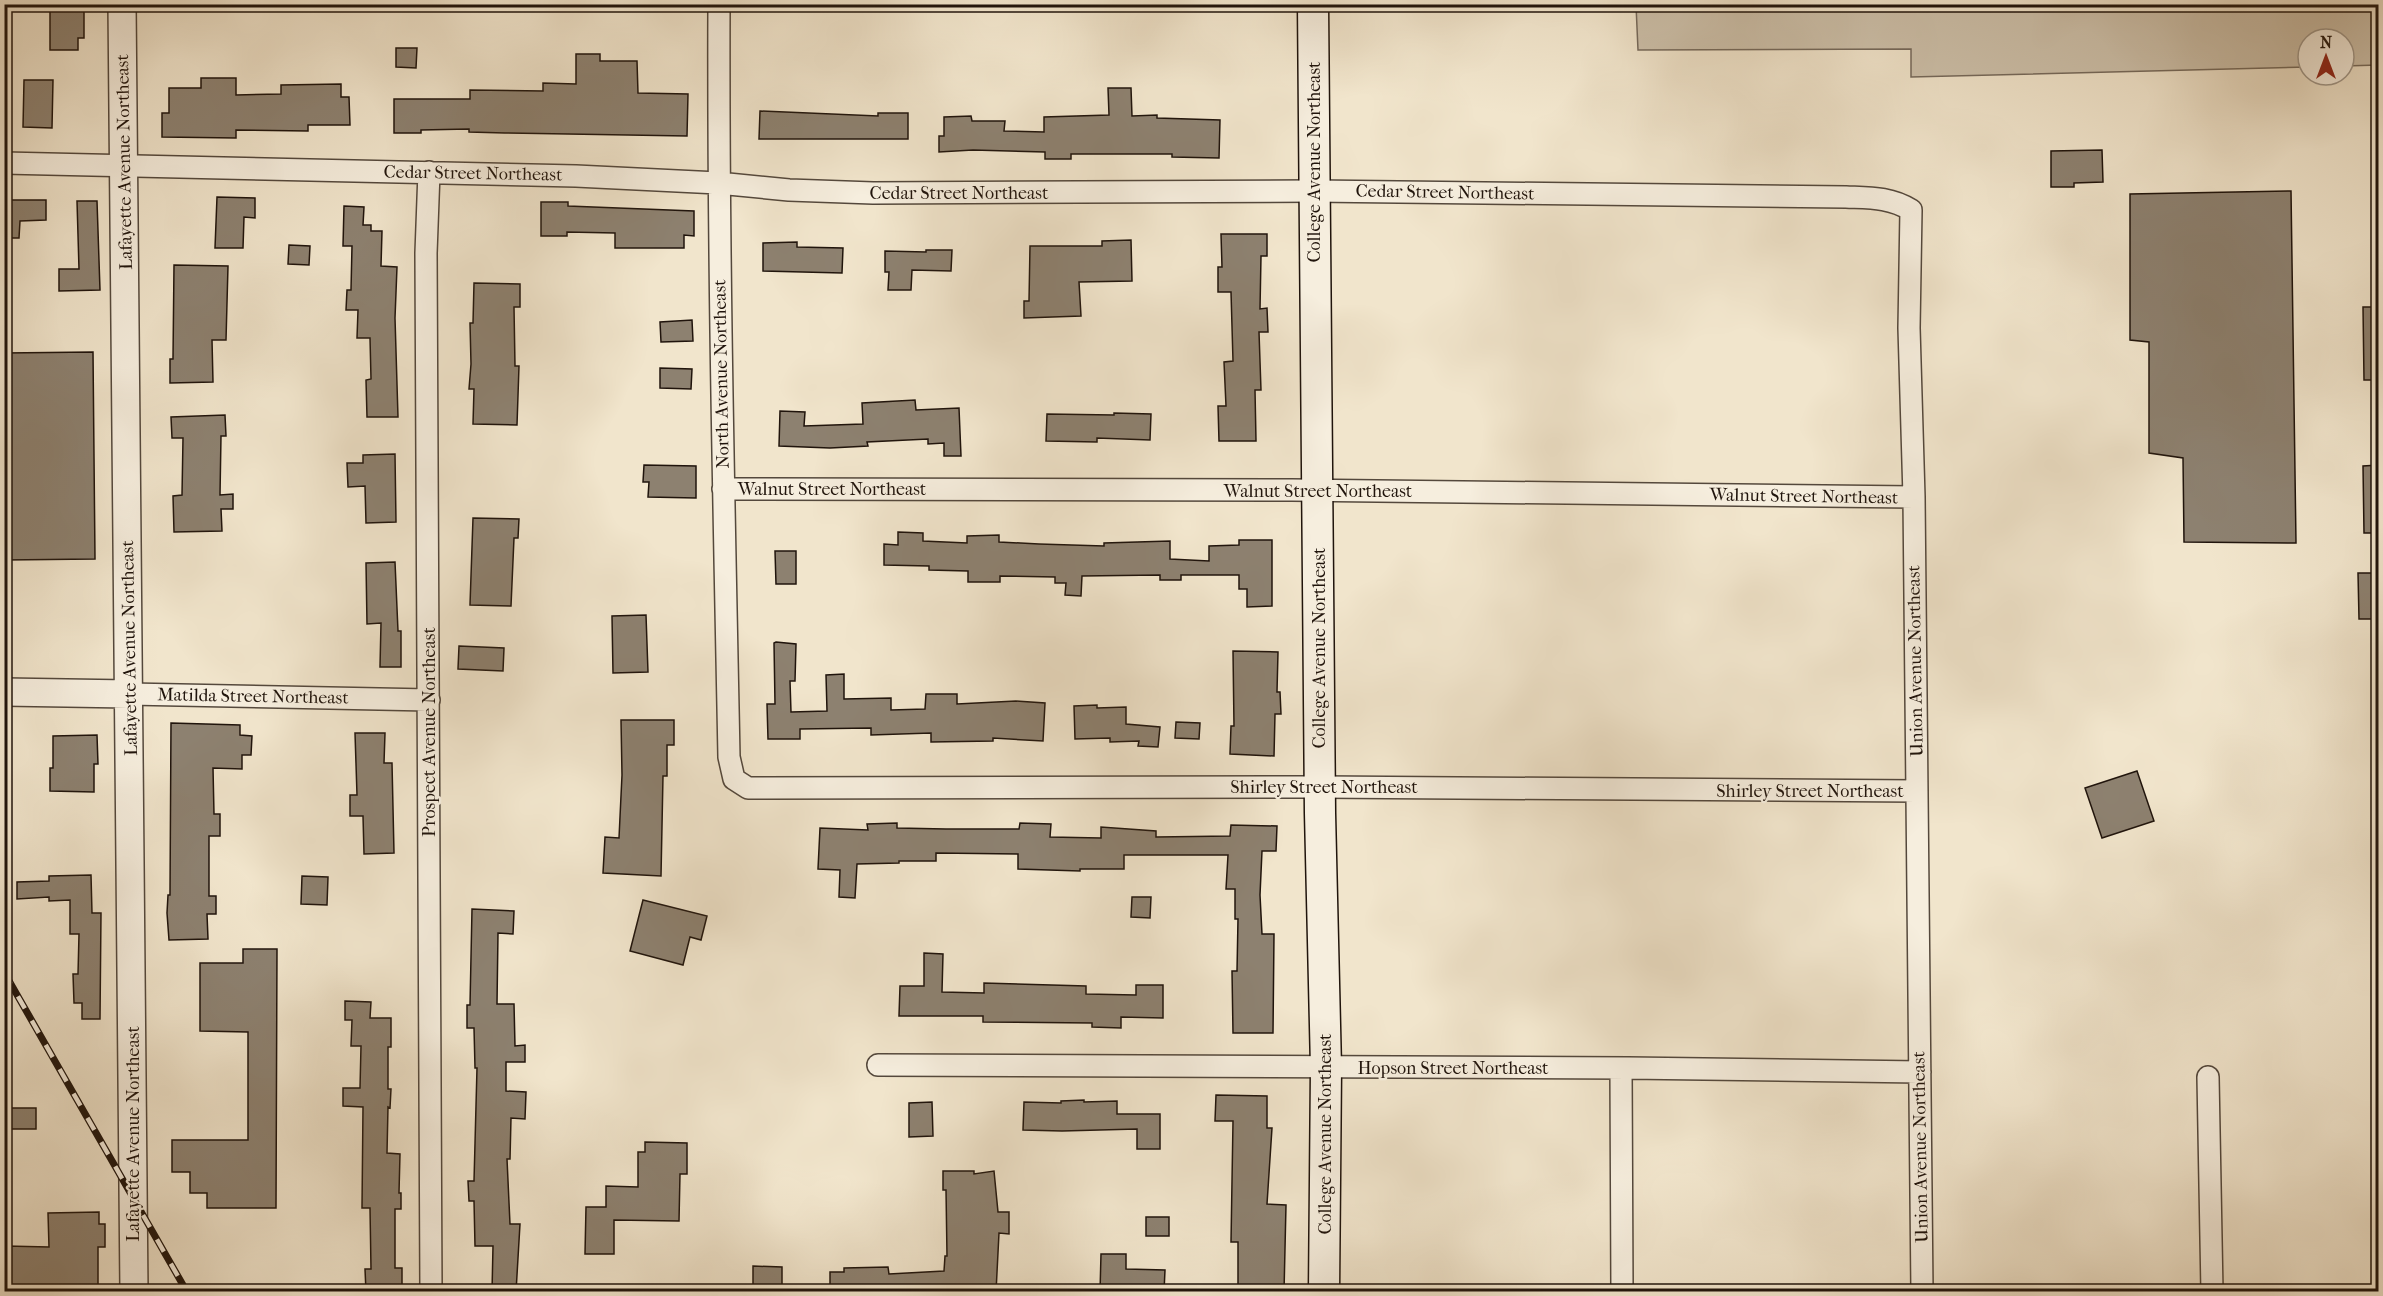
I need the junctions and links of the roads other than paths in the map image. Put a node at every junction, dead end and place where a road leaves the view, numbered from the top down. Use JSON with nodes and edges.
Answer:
{"nodes":[{"id":1,"x":122,"y":4,"type":"edge"},
{"id":2,"x":719,"y":4,"type":"edge"},
{"id":3,"x":1313,"y":4,"type":"edge"},
{"id":4,"x":4,"y":163,"type":"edge"},
{"id":5,"x":123,"y":165,"type":"junction"},
{"id":6,"x":429,"y":172,"type":"junction"},
{"id":7,"x":718,"y":183,"type":"junction"},
{"id":8,"x":1314,"y":191,"type":"junction"},
{"id":9,"x":1911,"y":210,"type":"joint"},
{"id":10,"x":723,"y":489,"type":"junction"},
{"id":11,"x":1317,"y":491,"type":"junction"},
{"id":12,"x":1914,"y":497,"type":"junction"},
{"id":13,"x":4,"y":692,"type":"edge"},
{"id":14,"x":129,"y":694,"type":"junction"},
{"id":15,"x":429,"y":700,"type":"junction"},
{"id":16,"x":734,"y":779,"type":"joint"},
{"id":17,"x":1320,"y":787,"type":"junction"},
{"id":18,"x":1917,"y":791,"type":"junction"},
{"id":19,"x":879,"y":1065,"type":"dead end"},
{"id":20,"x":1326,"y":1068,"type":"junction"},
{"id":21,"x":1621,"y":1068,"type":"junction"},
{"id":22,"x":1920,"y":1072,"type":"junction"},
{"id":23,"x":2208,"y":1077,"type":"dead end"},
{"id":24,"x":134,"y":1292,"type":"edge"},
{"id":25,"x":431,"y":1292,"type":"edge"},
{"id":26,"x":1324,"y":1292,"type":"edge"},
{"id":27,"x":1622,"y":1292,"type":"edge"},
{"id":28,"x":1922,"y":1292,"type":"edge"},
{"id":29,"x":2212,"y":1292,"type":"edge"}],
"edges":[{"from":1,"to":5,"type":"street","name":"Lafayette Avenue Northeast"},
{"from":2,"to":7,"type":"street","name":"North Avenue Northeast"},
{"from":3,"to":8,"type":"main road","name":"College Avenue Northeast"},
{"from":4,"to":5,"type":"street","name":"Cedar Street Northeast"},
{"from":5,"to":6,"type":"street","name":"Cedar Street Northeast"},
{"from":5,"to":14,"type":"street","name":"Lafayette Avenue Northeast"},
{"from":6,"to":7,"type":"street","name":"Cedar Street Northeast"},
{"from":6,"to":15,"type":"street","name":"Prospect Avenue Northeast"},
{"from":7,"to":8,"type":"street","name":"Cedar Street Northeast"},
{"from":7,"to":10,"type":"street","name":"North Avenue Northeast"},
{"from":8,"to":9,"type":"street","name":"Cedar Street Northeast"},
{"from":8,"to":11,"type":"main road","name":"College Avenue Northeast"},
{"from":9,"to":12,"type":"street","name":"Union Avenue Northeast"},
{"from":10,"to":11,"type":"street","name":"Walnut Street Northeast"},
{"from":10,"to":16,"type":"street","name":"North Avenue Northeast"},
{"from":11,"to":12,"type":"street","name":"Walnut Street Northeast"},
{"from":11,"to":17,"type":"main road","name":"College Avenue Northeast"},
{"from":12,"to":18,"type":"street","name":"Union Avenue Northeast"},
{"from":13,"to":14,"type":"street","name":"Matilda Street Northeast"},
{"from":14,"to":15,"type":"street","name":"Matilda Street Northeast"},
{"from":14,"to":24,"type":"street","name":"Lafayette Avenue Northeast"},
{"from":15,"to":25,"type":"street","name":"Prospect Avenue Northeast"},
{"from":16,"to":17,"type":"street","name":"Shirley Street Northeast"},
{"from":17,"to":18,"type":"street","name":"Shirley Street Northeast"},
{"from":17,"to":20,"type":"main road","name":"College Avenue Northeast"},
{"from":18,"to":22,"type":"street","name":"Union Avenue Northeast"},
{"from":19,"to":20,"type":"street","name":"Hopson Street Northeast"},
{"from":20,"to":21,"type":"street","name":"Hopson Street Northeast"},
{"from":20,"to":26,"type":"main road","name":"College Avenue Northeast"},
{"from":21,"to":22,"type":"street","name":"Hopson Street Northeast"},
{"from":21,"to":27,"type":"street"},
{"from":22,"to":28,"type":"street","name":"Union Avenue Northeast"},
{"from":23,"to":29,"type":"street"}]}
